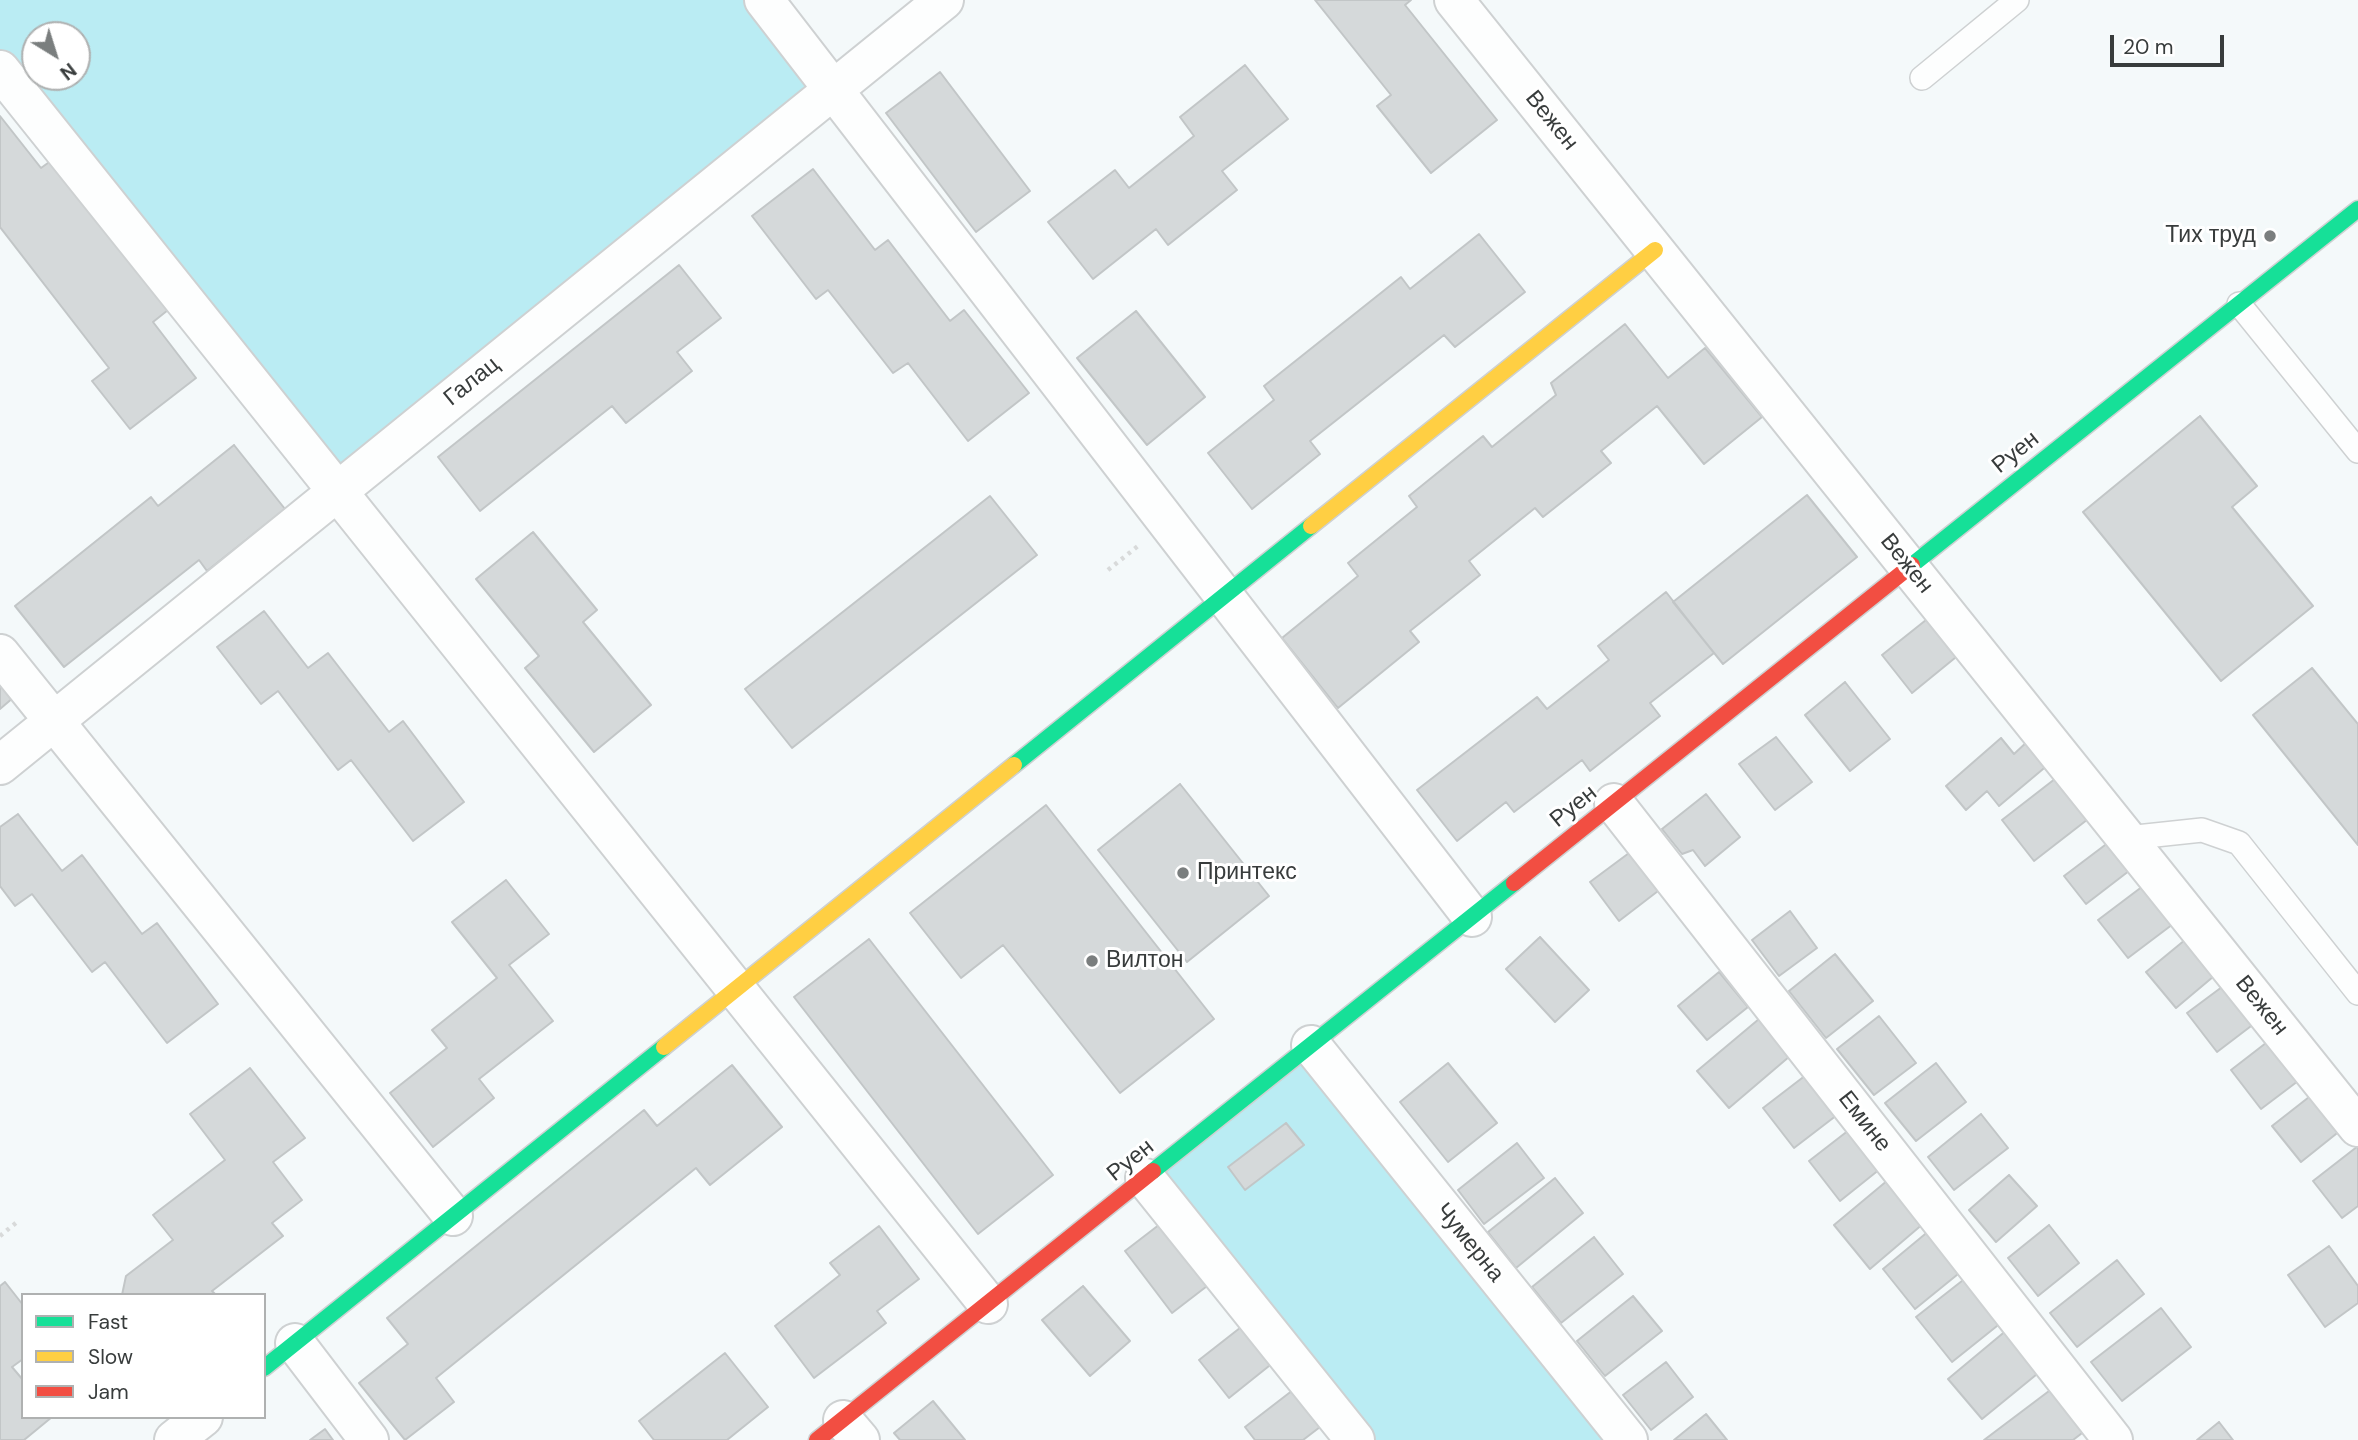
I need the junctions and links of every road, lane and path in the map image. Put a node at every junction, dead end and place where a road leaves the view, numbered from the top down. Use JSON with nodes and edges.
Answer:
{"nodes":[{"id":1,"x":764,"y":0,"type":"edge"},
{"id":2,"x":944,"y":0,"type":"edge"},
{"id":3,"x":1454,"y":0,"type":"edge"},
{"id":4,"x":2017,"y":0,"type":"edge"},
{"id":5,"x":0,"y":70,"type":"edge"},
{"id":6,"x":1922,"y":78,"type":"dead end"},
{"id":7,"x":834,"y":89,"type":"junction"},
{"id":8,"x":2358,"y":209,"type":"edge"},
{"id":9,"x":1654,"y":250,"type":"junction"},
{"id":10,"x":2239,"y":304,"type":"junction"},
{"id":11,"x":2358,"y":451,"type":"edge"},
{"id":12,"x":337,"y":492,"type":"junction"},
{"id":13,"x":1909,"y":568,"type":"junction"},
{"id":14,"x":1225,"y":596,"type":"junction"},
{"id":15,"x":0,"y":654,"type":"edge"},
{"id":16,"x":54,"y":721,"type":"junction"},
{"id":17,"x":0,"y":765,"type":"edge"},
{"id":18,"x":1614,"y":803,"type":"junction"},
{"id":19,"x":2127,"y":838,"type":"junction"},
{"id":20,"x":1472,"y":917,"type":"junction"},
{"id":21,"x":735,"y":989,"type":"junction"},
{"id":22,"x":2358,"y":993,"type":"edge"},
{"id":23,"x":1311,"y":1045,"type":"junction"},
{"id":24,"x":2358,"y":1127,"type":"edge"},
{"id":25,"x":1145,"y":1178,"type":"junction"},
{"id":26,"x":453,"y":1216,"type":"junction"},
{"id":27,"x":17,"y":1222,"type":"dead end"},
{"id":28,"x":0,"y":1236,"type":"edge"},
{"id":29,"x":988,"y":1304,"type":"junction"},
{"id":30,"x":295,"y":1343,"type":"junction"},
{"id":31,"x":266,"y":1366,"type":"edge"},
{"id":32,"x":200,"y":1419,"type":"edge"},
{"id":33,"x":840,"y":1433,"type":"edge"},
{"id":34,"x":174,"y":1440,"type":"edge"},
{"id":35,"x":369,"y":1440,"type":"edge"},
{"id":36,"x":1355,"y":1440,"type":"edge"},
{"id":37,"x":1628,"y":1440,"type":"edge"},
{"id":38,"x":2113,"y":1440,"type":"edge"}],
"edges":[{"from":1,"to":7,"type":"street"},
{"from":2,"to":7,"type":"street","name":"Галац"},
{"from":3,"to":9,"type":"street","name":"Вежен"},
{"from":4,"to":6,"type":"lane"},
{"from":5,"to":12,"type":"street"},
{"from":7,"to":12,"type":"street","name":"Галац"},
{"from":7,"to":14,"type":"street"},
{"from":8,"to":10,"type":"street","name":"Руен"},
{"from":9,"to":13,"type":"street","name":"Вежен"},
{"from":9,"to":14,"type":"street"},
{"from":10,"to":11,"type":"lane"},
{"from":10,"to":13,"type":"street","name":"Руен"},
{"from":12,"to":16,"type":"street","name":"Галац"},
{"from":12,"to":21,"type":"street"},
{"from":13,"to":18,"type":"street","name":"Руен"},
{"from":13,"to":19,"type":"street","name":"Вежен"},
{"from":14,"to":20,"type":"street"},
{"from":14,"to":21,"type":"street"},
{"from":15,"to":16,"type":"street"},
{"from":16,"to":17,"type":"street","name":"Галац"},
{"from":16,"to":26,"type":"street"},
{"from":18,"to":20,"type":"street","name":"Руен"},
{"from":18,"to":38,"type":"street","name":"Емине"},
{"from":19,"to":22,"type":"lane"},
{"from":19,"to":24,"type":"street","name":"Вежен"},
{"from":20,"to":23,"type":"street","name":"Руен"},
{"from":21,"to":26,"type":"street"},
{"from":21,"to":29,"type":"street"},
{"from":23,"to":25,"type":"street","name":"Руен"},
{"from":23,"to":37,"type":"street","name":"Чумерна"},
{"from":25,"to":29,"type":"street","name":"Руен"},
{"from":25,"to":36,"type":"street"},
{"from":26,"to":30,"type":"street"},
{"from":27,"to":28,"type":"path"},
{"from":29,"to":33,"type":"street","name":"Руен"},
{"from":30,"to":31,"type":"street"},
{"from":30,"to":35,"type":"street"},
{"from":32,"to":34,"type":"street"}]}
